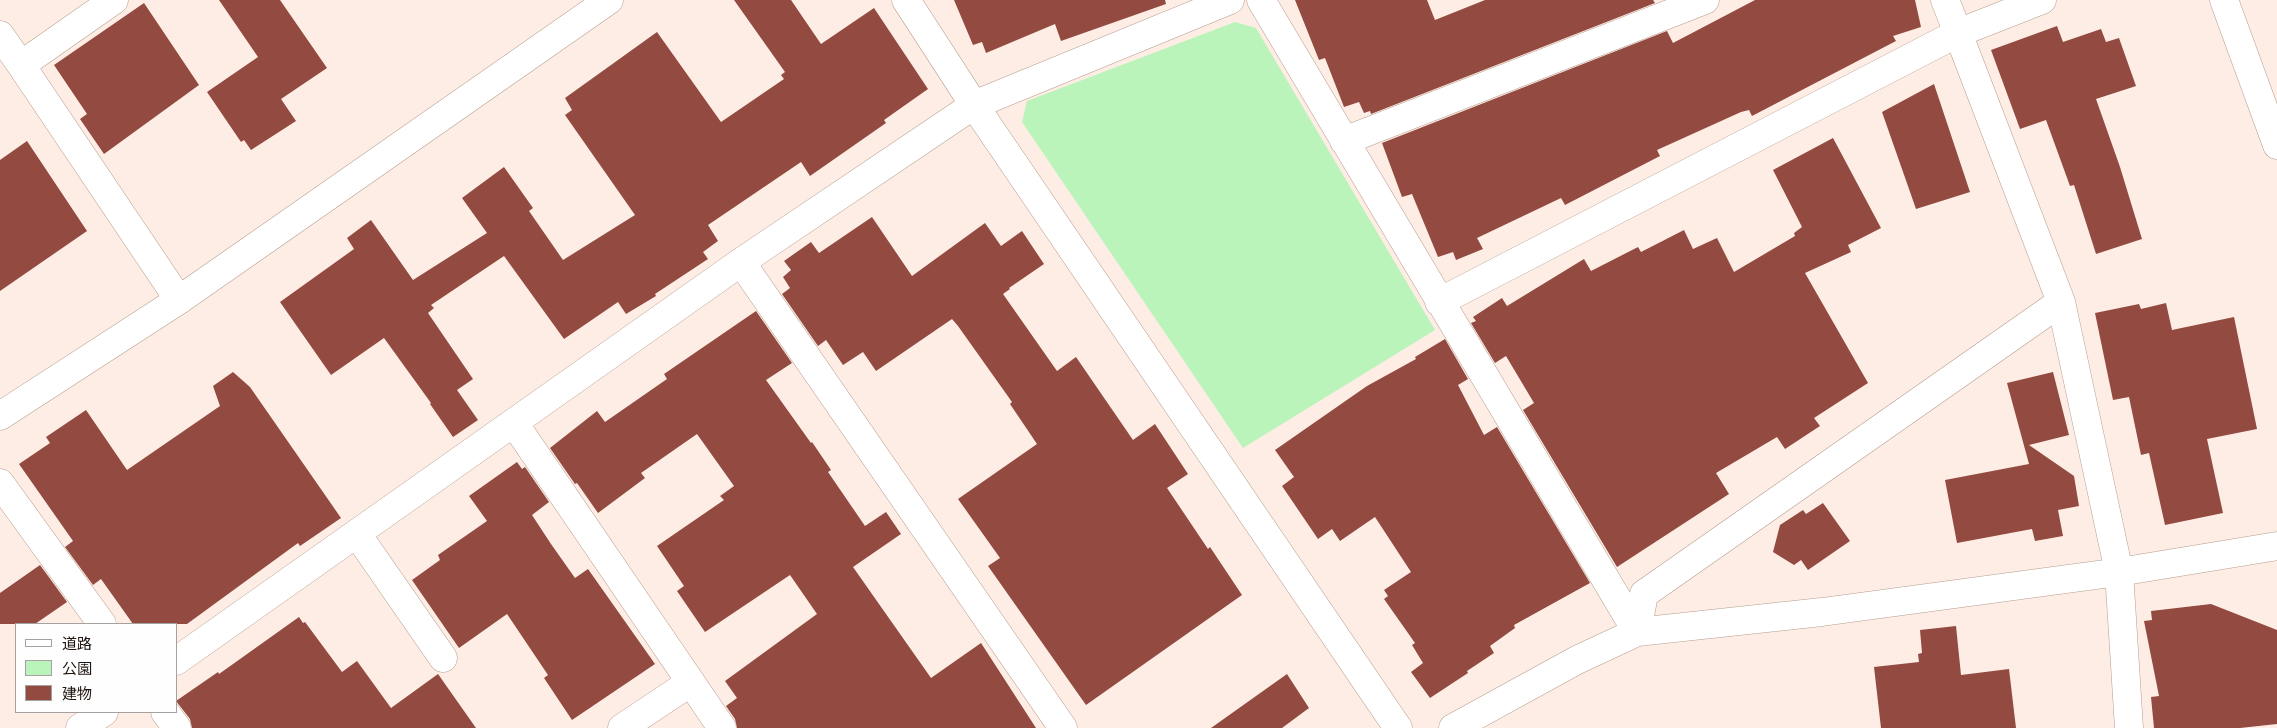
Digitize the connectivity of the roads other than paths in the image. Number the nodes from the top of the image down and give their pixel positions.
1 (114, 0) edge
2 (609, 0) edge
3 (906, 0) edge
4 (1230, 0) edge
5 (1261, 0) edge
6 (1705, 0) edge
7 (1945, 0) edge
8 (2042, 0) edge
9 (2224, 0) edge
10 (1958, 32) junction
11 (0, 35) edge
12 (21, 66) junction
13 (974, 105) junction
14 (1344, 141) junction
15 (2277, 145) edge
16 (741, 262) junction
17 (179, 300) junction
18 (1439, 302) junction
19 (2061, 302) junction
20 (0, 416) edge
21 (514, 422) junction
22 (0, 483) edge
23 (357, 534) junction
24 (2277, 546) edge
25 (2119, 572) junction
26 (101, 623) edge
27 (1637, 632) junction
28 (443, 658) dead end
29 (178, 661) edge
30 (691, 682) junction
31 (102, 713) edge
32 (166, 713) edge
33 (80, 728) edge
34 (177, 728) edge
35 (622, 728) edge
36 (722, 728) edge
37 (1063, 728) edge
38 (1398, 728) edge
39 (1453, 728) edge
40 (2129, 728) edge

1 - 12 street
2 - 17 street
3 - 13 street
4 - 13 street
5 - 14 street
6 - 14 street
7 - 10 street
8 - 10 street
9 - 15 street
10 - 18 street
10 - 19 street
11 - 12 street
12 - 17 street
13 - 16 street
13 - 38 street
14 - 18 street
16 - 21 street
16 - 37 street
17 - 20 street
18 - 27 street
19 - 25 street
19 - 27 street
21 - 23 street
21 - 30 street
22 - 26 street
23 - 28 street
23 - 29 street
24 - 25 street
25 - 27 street
25 - 40 street
27 - 39 street
30 - 35 street
30 - 36 street
31 - 33 street
32 - 34 street

